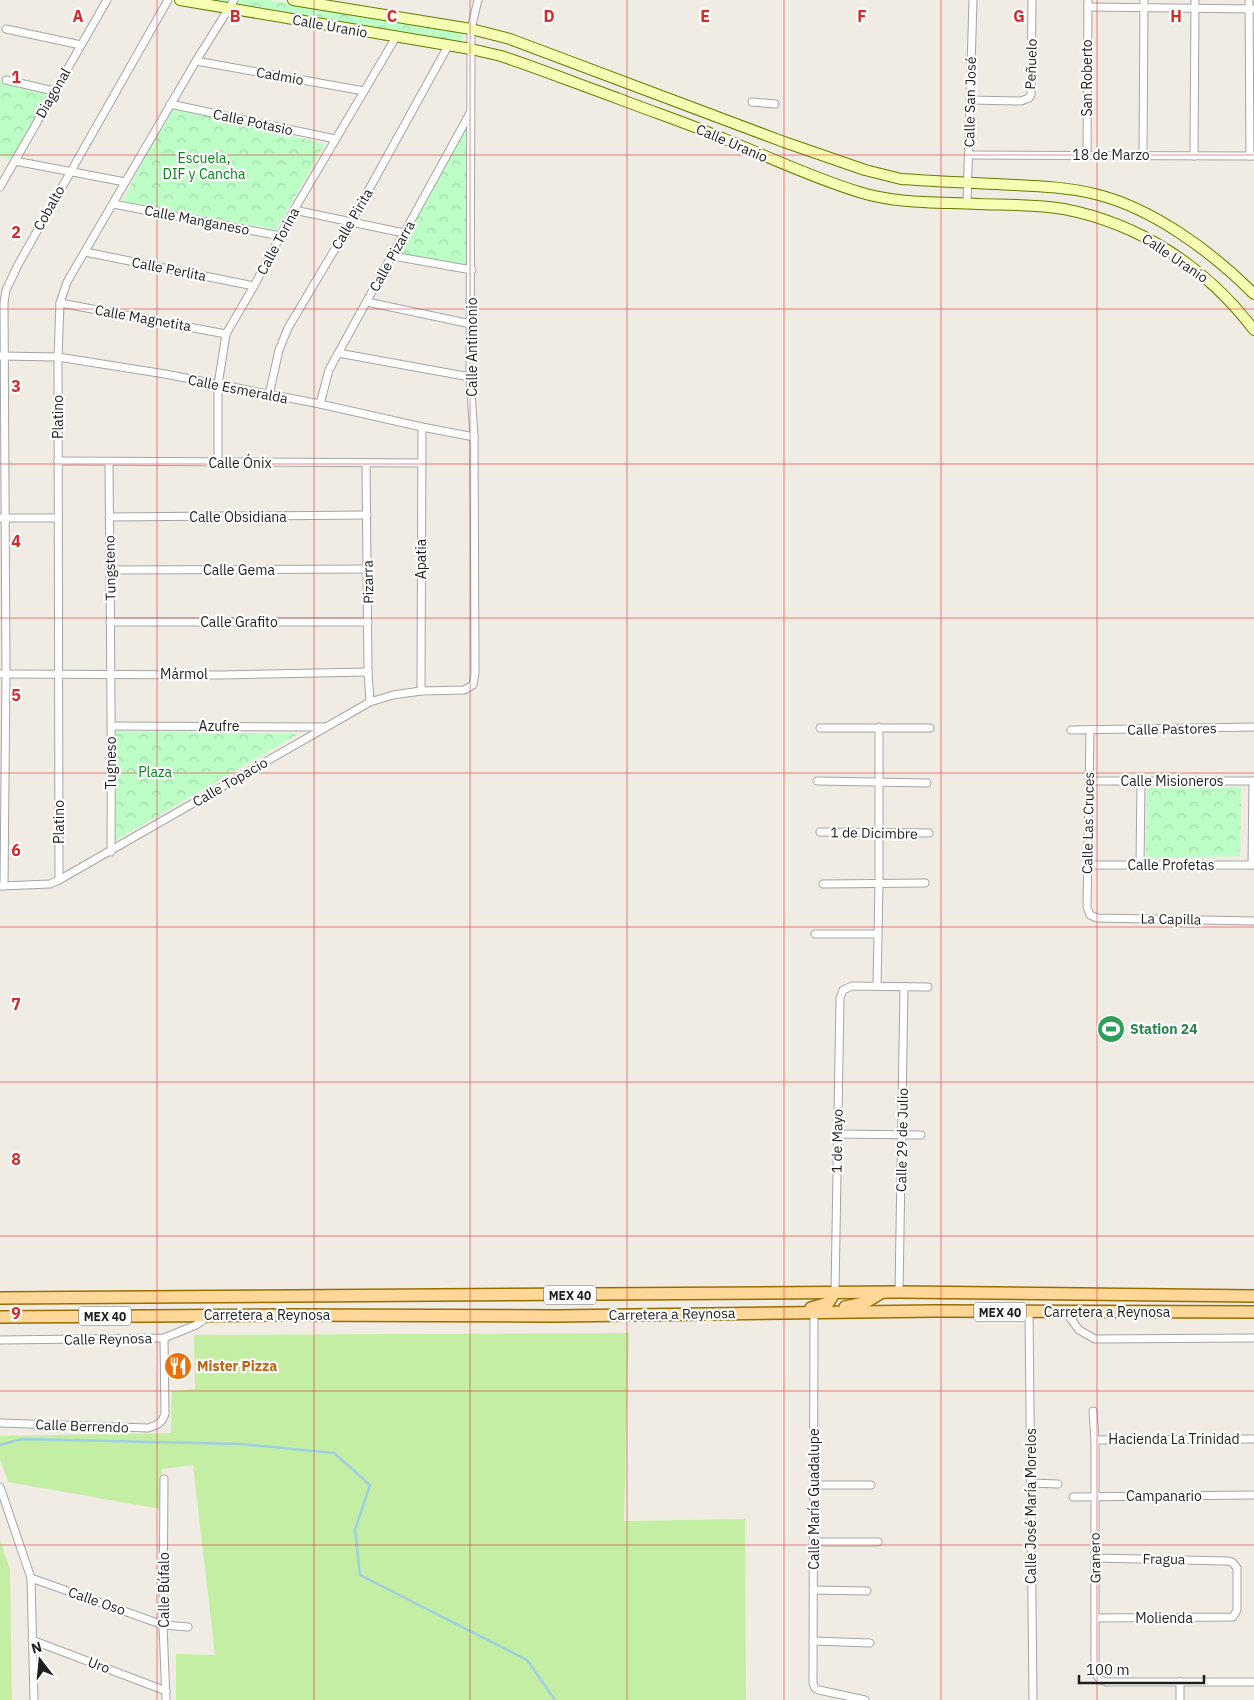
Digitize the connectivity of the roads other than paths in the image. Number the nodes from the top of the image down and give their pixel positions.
1 (107, 0) edge
2 (168, 0) edge
3 (180, 0) edge
4 (293, 0) edge
5 (478, 0) edge
6 (973, 0) edge
7 (1032, 0) edge
8 (1144, 0) edge
9 (1195, 0) edge
10 (1249, 0) edge
11 (231, 4) edge
12 (1088, 4) edge
13 (1144, 8) junction
14 (1195, 8) junction
15 (1252, 9) edge
16 (6, 29) dead end
17 (471, 29) junction
18 (396, 37) junction
19 (81, 45) junction
20 (448, 46) junction
21 (471, 50) junction
22 (196, 61) junction
23 (6, 80) dead end
24 (54, 91) junction
25 (364, 91) junction
26 (970, 100) junction
27 (752, 102) dead end
28 (170, 104) junction
29 (775, 104) dead end
30 (472, 110) junction
31 (335, 139) junction
32 (969, 155) junction
33 (1087, 155) junction
34 (1143, 156) junction
35 (1194, 156) junction
36 (1252, 156) edge
37 (15, 161) junction
38 (69, 172) junction
39 (125, 182) junction
40 (968, 183) junction
41 (0, 187) edge
42 (967, 203) junction
43 (113, 204) junction
44 (294, 210) junction
45 (351, 222) junction
46 (404, 234) junction
47 (280, 236) junction
48 (85, 252) junction
49 (393, 256) junction
50 (472, 270) junction
51 (254, 286) junction
52 (1254, 294) edge
53 (367, 302) junction
54 (60, 303) junction
55 (471, 324) junction
56 (1254, 330) edge
57 (226, 334) junction
58 (338, 353) junction
59 (2, 356) edge
60 (58, 357) junction
61 (470, 378) junction
62 (218, 385) junction
63 (269, 395) junction
64 (320, 404) junction
65 (422, 428) junction
66 (474, 437) junction
67 (58, 461) junction
68 (109, 463) junction
69 (218, 463) junction
70 (366, 463) junction
71 (421, 463) junction
72 (367, 515) junction
73 (109, 517) junction
74 (2, 518) edge
75 (58, 518) junction
76 (368, 569) junction
77 (111, 570) junction
78 (110, 622) junction
79 (368, 622) junction
80 (368, 672) junction
81 (3, 674) edge
82 (110, 674) junction
83 (58, 675) junction
84 (464, 690) joint
85 (421, 691) junction
86 (370, 702) junction
87 (112, 726) junction
88 (326, 727) junction
89 (879, 727) junction
90 (1254, 727) edge
91 (820, 728) dead end
92 (930, 728) dead end
93 (1071, 730) dead end
94 (1090, 730) junction
95 (817, 780) dead end
96 (879, 781) junction
97 (1089, 781) junction
98 (1254, 781) edge
99 (1141, 782) junction
100 (927, 783) dead end
101 (820, 832) dead end
102 (879, 833) junction
103 (929, 833) dead end
104 (111, 852) junction
105 (1088, 865) junction
106 (1253, 865) edge
107 (1140, 866) junction
108 (59, 880) junction
109 (925, 883) dead end
110 (823, 884) dead end
111 (879, 884) junction
112 (2, 886) edge
113 (1090, 915) joint
114 (1254, 921) edge
115 (815, 934) dead end
116 (877, 934) junction
117 (877, 986) junction
118 (904, 987) junction
119 (928, 987) dead end
120 (837, 1134) junction
121 (902, 1135) junction
122 (921, 1135) dead end
123 (835, 1292) junction
124 (882, 1292) junction
125 (899, 1292) junction
126 (920, 1292) junction
127 (1190, 1295) junction
128 (363, 1296) junction
129 (1254, 1296) edge
130 (0, 1298) edge
131 (934, 1311) junction
132 (830, 1312) junction
133 (1029, 1312) junction
134 (1066, 1312) junction
135 (1254, 1312) edge
136 (772, 1313) junction
137 (814, 1313) junction
138 (1144, 1313) junction
139 (211, 1315) junction
140 (362, 1315) junction
141 (0, 1317) edge
142 (164, 1338) junction
143 (1254, 1338) edge
144 (0, 1340) edge
145 (1093, 1412) dead end
146 (0, 1423) edge
147 (1254, 1439) edge
148 (1095, 1440) junction
149 (164, 1479) dead end
150 (1031, 1483) junction
151 (1058, 1484) dead end
152 (814, 1485) junction
153 (870, 1485) dead end
154 (0, 1487) edge
155 (1254, 1495) edge
156 (1094, 1496) junction
157 (1074, 1497) dead end
158 (813, 1542) junction
159 (878, 1542) dead end
160 (1096, 1558) junction
161 (31, 1578) junction
162 (813, 1590) junction
163 (867, 1590) dead end
164 (1233, 1617) joint
165 (1096, 1618) junction
166 (163, 1625) junction
167 (188, 1627) dead end
168 (32, 1640) junction
169 (813, 1641) junction
170 (870, 1643) dead end
171 (1180, 1682) junction
172 (1254, 1682) edge
173 (166, 1690) junction
174 (34, 1700) edge
175 (166, 1700) edge
176 (865, 1700) edge
177 (1032, 1700) edge
178 (1180, 1700) edge

1 - 19 street, Diagonal
2 - 38 street, Cobalto
3 - 11 street, Calle Uranio
4 - 17 street, Calle Uranio
5 - 17 street, Calle Antimonio
6 - 26 street, Calle San José
7 - 26 street, Peñuelo
8 - 13 street
9 - 14 street
10 - 15 street
11 - 18 street, Calle Uranio
11 - 22 street, Platino
12 - 13 street
12 - 33 street, San Roberto
13 - 14 street
13 - 34 street
14 - 15 street
14 - 35 street
15 - 36 street
16 - 19 street
17 - 21 street, Calle Antimonio
17 - 40 street, Calle Uranio
18 - 20 street, Calle Uranio
18 - 25 street, Calle Torina
19 - 24 street, Diagonal
20 - 21 street, Calle Uranio
20 - 45 street, Calle Pirita
21 - 30 street, Calle Antimonio
21 - 42 street, Calle Uranio
22 - 25 street, Cadmio
22 - 28 street, Platino
23 - 24 street
24 - 37 street, Diagonal
25 - 31 street, Calle Torina
26 - 32 street, Calle San José
27 - 29 street
28 - 31 street, Calle Potasio
28 - 39 street, Platino
30 - 46 street, Calle Pizarra
30 - 50 street, Calle Antimonio
31 - 44 street, Calle Torina
32 - 33 street, 18 de Marzo
32 - 40 street, Calle San José
33 - 34 street, 18 de Marzo
34 - 35 street, 18 de Marzo
35 - 36 street, 18 de Marzo
37 - 38 street
37 - 41 street, Diagonal
38 - 39 street
38 - 59 street, Cobalto
39 - 43 street, Platino
40 - 42 street, Calle San José
40 - 52 street, Calle Uranio
42 - 56 street, Calle Uranio
43 - 47 street, Calle Manganeso
43 - 48 street, Platino
44 - 45 street
44 - 47 street, Calle Torina
45 - 46 street
45 - 63 street, Calle Pirita
46 - 49 street, Calle Pizarra
47 - 51 street, Calle Torina
48 - 51 street, Calle Perlita
48 - 54 street, Platino
49 - 50 street
49 - 53 street, Calle Pizarra
50 - 55 street, Calle Antimonio
51 - 57 street, Calle Torina
53 - 55 street
53 - 58 street, Calle Pizarra
54 - 57 street, Calle Magnetita
54 - 60 street, Platino
55 - 61 street, Calle Antimonio
57 - 62 street, Calle Torina
58 - 61 street
58 - 64 street, Calle Pizarra
59 - 60 street, Calle Esmeralda
59 - 74 street, Cobalto
60 - 62 street, Calle Esmeralda
60 - 67 street, Platino
61 - 66 street, Calle Antimonio
62 - 63 street, Calle Esmeralda
62 - 69 street, Calle Torina
63 - 64 street, Calle Esmeralda
64 - 65 street, Calle Esmeralda
65 - 66 street, Calle Esmeralda
65 - 71 street, Apatia
66 - 84 street, Calle Antimonio
67 - 68 street, Calle Ónix
67 - 75 street, Platino
68 - 69 street, Calle Ónix
68 - 73 street, Tungsteno
69 - 70 street, Calle Ónix
70 - 71 street, Calle Ónix
70 - 72 street, Pizarra
71 - 85 street, Apatia
72 - 73 street, Calle Obsidiana
72 - 76 street, Pizarra
73 - 77 street, Tungsteno
74 - 75 street
74 - 81 street, Cobalto
75 - 83 street, Platino
76 - 77 street, Calle Gema
76 - 79 street, Pizarra
77 - 78 street, Tungsteno
78 - 79 street, Calle Grafito
78 - 82 street, Tungsteno
79 - 80 street, Pizarra
80 - 82 street, Mármol
80 - 86 street, Pizarra
81 - 83 street, Mármol
81 - 112 street, Cobalto
82 - 83 street, Mármol
82 - 87 street, Tugneso
83 - 108 street, Platino
84 - 85 street, Calle Topacio
85 - 86 street, Calle Topacio
86 - 88 street, Calle Topacio
87 - 88 street, Azufre
87 - 104 street, Tugneso
88 - 104 street, Calle Topacio
89 - 91 street
89 - 92 street
89 - 96 street
90 - 94 street, Calle Pastores
93 - 94 street, Calle Pastores
94 - 97 street, Calle Las Cruces
95 - 96 street
96 - 100 street
96 - 102 street
97 - 99 street, Calle Misioneros
97 - 105 street, Calle Las Cruces
98 - 99 street, Calle Misioneros
98 - 106 street
99 - 107 street
101 - 102 street, 1 de Dicimbre
102 - 103 street, 1 de Dicimbre
102 - 111 street
104 - 108 street, Calle Topacio
105 - 107 street, Calle Profetas
105 - 113 street, Calle Las Cruces
106 - 107 street, Calle Profetas
108 - 112 street, Calle Topacio
109 - 111 street
110 - 111 street
111 - 116 street
113 - 114 street, La Capilla
115 - 116 street
116 - 117 street
117 - 118 street
117 - 120 street, 1 de Mayo
118 - 119 street
118 - 121 street, Calle 29 de Julio
120 - 121 street
120 - 123 street, 1 de Mayo
121 - 122 street
121 - 125 street, Calle 29 de Julio
123 - 124 main road, Carretera a Reynosa / MEX 40
123 - 128 main road, Carretera a Reynosa / MEX 40
123 - 136 main road
124 - 125 main road, Carretera a Reynosa / MEX 40
124 - 132 main road
125 - 126 main road, Carretera a Reynosa / MEX 40
126 - 127 main road, Carretera a Reynosa / MEX 40
126 - 131 main road
127 - 129 main road, Carretera a Reynosa / MEX 40
127 - 138 main road
128 - 130 main road, Carretera a Reynosa / MEX 40
128 - 140 main road
131 - 132 main road, Carretera a Reynosa / MEX 40
131 - 133 main road, Carretera a Reynosa / MEX 40
132 - 137 main road, Carretera a Reynosa / MEX 40
133 - 134 main road, Carretera a Reynosa / MEX 40
133 - 150 street, Calle José María Morelos
134 - 138 main road, Carretera a Reynosa / MEX 40
134 - 143 street
135 - 138 main road, Carretera a Reynosa / MEX 40
136 - 137 main road, Carretera a Reynosa / MEX 40
136 - 140 main road, Carretera a Reynosa / MEX 40
137 - 152 street, Calle María Guadalupe
139 - 140 main road, Carretera a Reynosa / MEX 40
139 - 141 main road, Carretera a Reynosa / MEX 40
139 - 142 street, Calle Reynosa
142 - 144 street, Calle Reynosa
142 - 146 street, Calle Berrendo
145 - 148 street, Granero
147 - 148 street, Hacienda La Trinidad
148 - 156 street, Granero
149 - 166 street, Calle Búfalo
150 - 151 street
150 - 177 street, Calle José María Morelos
152 - 153 street
152 - 158 street, Calle María Guadalupe
154 - 161 street
155 - 156 street, Campanario
156 - 157 street, Campanario
156 - 160 street, Granero
158 - 159 street
158 - 162 street, Calle María Guadalupe
160 - 164 street, Fragua
160 - 165 street, Granero
161 - 166 street, Calle Oso
161 - 168 street
162 - 163 street
162 - 169 street, Calle María Guadalupe
164 - 165 street, Molienda
165 - 171 street, Granero
166 - 167 street, Calle Oso
166 - 173 street, Calle Búfalo
168 - 173 street, Uro
168 - 174 street
169 - 170 street
169 - 176 street, Calle María Guadalupe
171 - 172 street
171 - 178 street
173 - 175 street, Calle Búfalo

